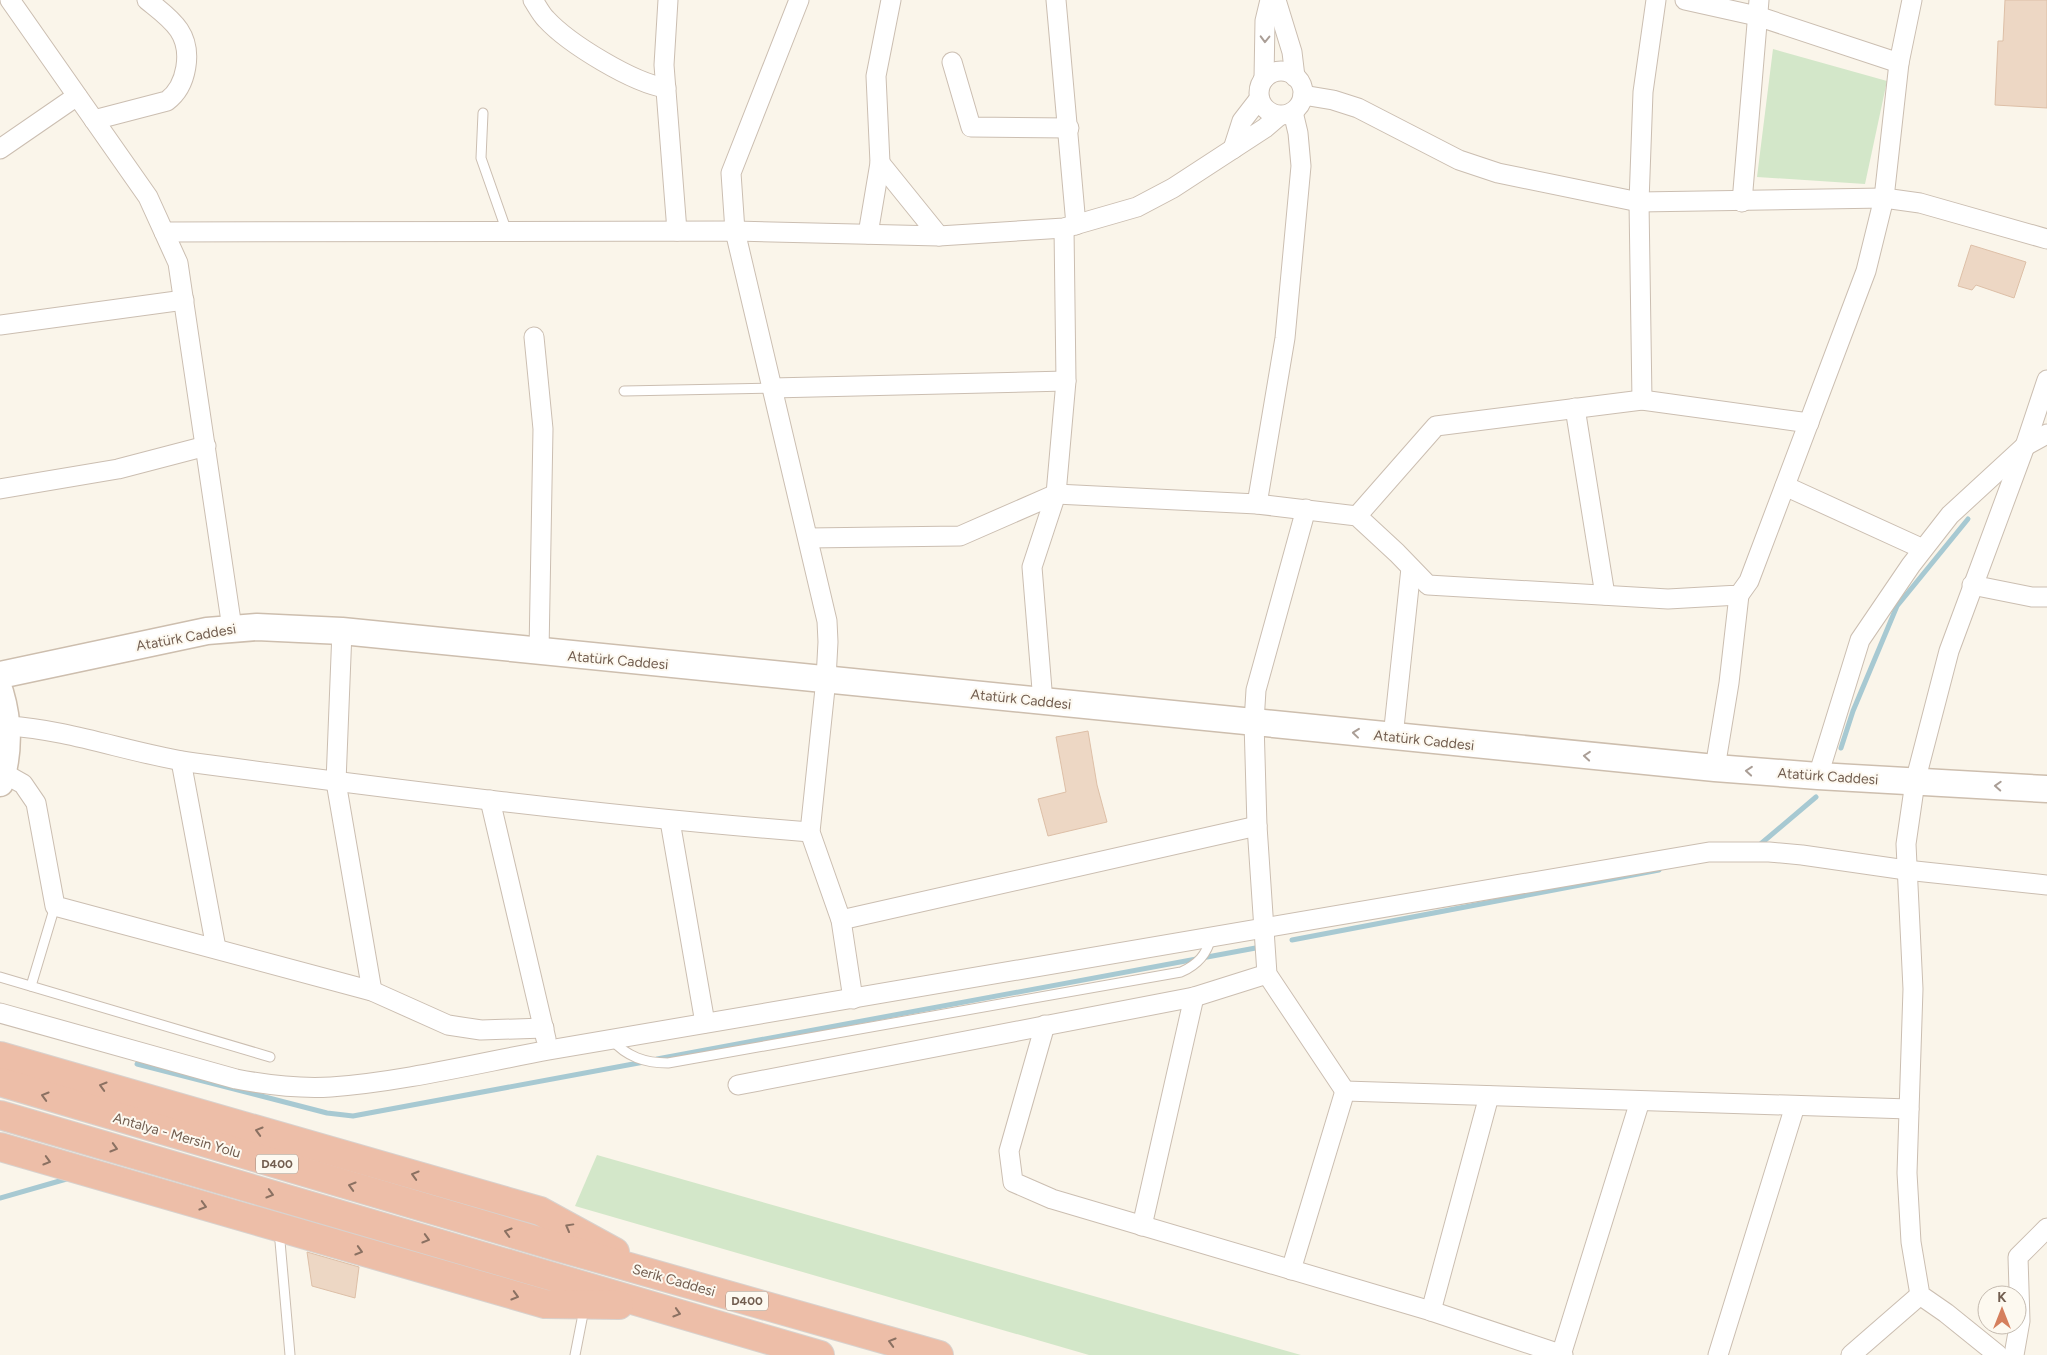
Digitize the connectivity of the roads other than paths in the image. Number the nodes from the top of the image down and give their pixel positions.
1 (10, 0) edge
2 (147, 0) edge
3 (533, 0) edge
4 (668, 0) edge
5 (799, 0) edge
6 (891, 0) edge
7 (1056, 0) edge
8 (1270, 0) edge
9 (1276, 0) edge
10 (1656, 0) edge
11 (1685, 0) edge
12 (1912, 0) edge
13 (1758, 8) edge
14 (952, 62) dead end
15 (1899, 63) junction
16 (1295, 76) junction
17 (1264, 79) junction
18 (666, 88) junction
19 (1303, 95) junction
20 (77, 96) junction
21 (1259, 99) junction
22 (483, 113) dead end
23 (1286, 114) junction
24 (94, 120) junction
25 (1069, 128) junction
26 (0, 148) edge
27 (1233, 149) junction
28 (880, 163) junction
29 (1884, 198) junction
30 (1638, 202) junction
31 (1742, 202) junction
32 (1070, 227) junction
33 (677, 231) junction
34 (735, 231) junction
35 (164, 232) junction
36 (507, 232) junction
37 (868, 234) junction
38 (939, 236) junction
39 (2047, 239) edge
40 (184, 300) junction
41 (0, 325) edge
42 (534, 337) dead end
43 (2047, 380) edge
44 (1066, 381) junction
45 (772, 388) junction
46 (624, 390) dead end
47 (1642, 400) junction
48 (1575, 408) junction
49 (1809, 422) junction
50 (2047, 434) edge
51 (206, 446) junction
52 (2025, 446) junction
53 (1785, 486) junction
54 (0, 489) edge
55 (1056, 494) junction
56 (1257, 504) junction
57 (1306, 509) junction
58 (1357, 516) junction
59 (808, 538) junction
60 (1923, 549) junction
61 (1411, 568) junction
62 (1972, 585) junction
63 (1605, 595) junction
64 (1739, 595) junction
65 (2047, 597) edge
66 (232, 628) junction
67 (342, 631) junction
68 (539, 652) junction
69 (0, 675) edge
70 (826, 679) junction
71 (0, 692) edge
72 (1043, 702) junction
73 (1254, 722) junction
74 (8, 726) junction
75 (1393, 737) junction
76 (181, 761) junction
77 (1715, 768) junction
78 (1, 775) edge
79 (1818, 776) junction
80 (336, 782) junction
81 (1915, 782) junction
82 (2047, 789) edge
83 (490, 800) junction
84 (670, 821) junction
85 (1257, 826) junction
86 (810, 832) junction
87 (1906, 870) junction
88 (2047, 885) edge
89 (55, 906) junction
90 (841, 920) junction
91 (1265, 928) junction
92 (1210, 937) junction
93 (216, 948) junction
94 (1267, 974) junction
95 (0, 977) edge
96 (31, 986) junction
97 (372, 991) junction
98 (1194, 997) junction
99 (853, 999) junction
100 (0, 1013) edge
101 (705, 1023) junction
102 (1045, 1025) junction
103 (544, 1028) junction
104 (611, 1039) junction
105 (549, 1050) junction
106 (0, 1056) edge
107 (270, 1057) dead end
108 (0, 1082) edge
109 (738, 1085) dead end
110 (1344, 1091) junction
111 (1489, 1096) junction
112 (1640, 1101) junction
113 (1795, 1106) junction
114 (1909, 1109) junction
115 (0, 1115) edge
116 (0, 1147) edge
117 (1142, 1226) junction
118 (278, 1228) junction
119 (2047, 1228) edge
120 (554, 1246) joint
121 (1291, 1270) junction
122 (658, 1276) junction
123 (1920, 1295) junction
124 (584, 1305) junction
125 (650, 1305) junction
126 (1430, 1311) junction
127 (290, 1355) edge
128 (575, 1355) edge
129 (820, 1355) edge
130 (939, 1355) edge
131 (1562, 1355) edge
132 (1718, 1355) edge
133 (1851, 1355) edge
134 (1998, 1355) edge
135 (2014, 1355) edge

1 - 20 street
2 - 24 street
3 - 18 street
4 - 18 street
5 - 34 street
6 - 28 street
7 - 25 street
8 -> 17 street
9 - 16 street
10 - 30 street
11 - 13 street
12 - 15 street
13 - 15 street
13 - 31 street
14 - 25 street
15 - 29 street
16 - 17 street
16 - 19 street
17 - 21 street
18 - 33 street
19 - 23 street
19 - 30 street
20 - 24 street
20 - 26 street
21 - 23 street
21 - 27 street
22 - 36 lane
23 - 27 street
23 - 56 street
24 - 35 street
25 - 32 street
27 - 32 street
28 - 37 street
28 - 38 street
29 - 31 street
29 - 39 street
29 - 49 street
30 - 31 street
30 - 47 street
32 - 38 street
32 - 44 street
33 - 34 street
33 - 36 street
34 - 37 street
34 - 45 street
35 - 36 street
35 - 40 street
37 - 38 street
40 - 41 street
40 - 51 street
42 - 68 street
43 - 52 street
44 - 45 street
44 - 55 street
45 - 46 lane
45 - 59 street
47 - 48 street
47 - 49 street
48 - 58 street
48 - 63 street
49 - 53 street
50 - 52 street
51 - 54 street
51 - 66 street
52 - 60 street
52 - 62 street
53 - 60 street
53 - 64 street
55 - 56 street
55 - 59 street
55 - 72 street
56 - 57 street
57 - 58 street
57 - 73 street
58 - 61 street
59 - 70 street
60 - 79 street
61 - 63 street
61 - 75 street
62 - 65 street
62 - 81 street
63 - 64 street
64 - 77 street
66 - 67 main road, Atatürk Caddesi
66 - 69 main road, Atatürk Caddesi
67 - 68 main road, Atatürk Caddesi
67 - 80 street
68 - 70 main road, Atatürk Caddesi
70 - 72 main road, Atatürk Caddesi
70 - 86 street
71 - 74 main road
72 - 73 main road, Atatürk Caddesi
75 -> 73 main road, Atatürk Caddesi
73 - 85 street
74 - 76 street
74 - 78 main road
77 -> 75 main road, Atatürk Caddesi
76 - 80 street
76 - 93 street
79 -> 77 main road, Atatürk Caddesi
78 - 89 street
79 - 81 main road, Atatürk Caddesi
80 - 83 street
80 - 97 street
82 -> 81 main road, Atatürk Caddesi
81 - 87 street
83 - 84 street
83 - 103 street
84 - 86 street
84 - 101 street
85 - 90 street
85 - 91 street
86 - 90 street
87 - 88 street
87 - 91 street
87 - 114 street
89 - 93 street
89 - 96 lane
90 - 99 street
91 - 92 street
91 - 94 street
92 - 99 street
92 - 104 lane
93 - 97 street
94 - 98 street
94 - 110 street
95 - 96 lane
96 - 107 lane
97 - 103 street
98 - 102 street
98 - 117 street
99 - 101 street
100 - 105 street
101 - 104 street
102 - 109 street
102 - 117 street
103 - 105 street
104 - 105 street
122 -> 106 highway
120 -> 108 highway, Antalya - Mersin Yolu / D400
110 - 111 street
110 - 121 street
111 - 112 street
111 - 126 street
112 - 113 street
112 - 131 street
113 - 114 street
113 - 132 street
114 - 123 street
115 -> 125 highway, D400
116 -> 118 highway
117 - 121 street
118 -> 124 highway
118 - 127 lane
119 - 135 street
120 - 122 highway, Serik Caddesi / D400
121 - 126 street
130 -> 122 highway, Serik Caddesi / D400
123 - 133 street
123 - 134 street
124 - 125 highway
124 - 128 lane
125 -> 129 highway, D400
126 - 131 street

